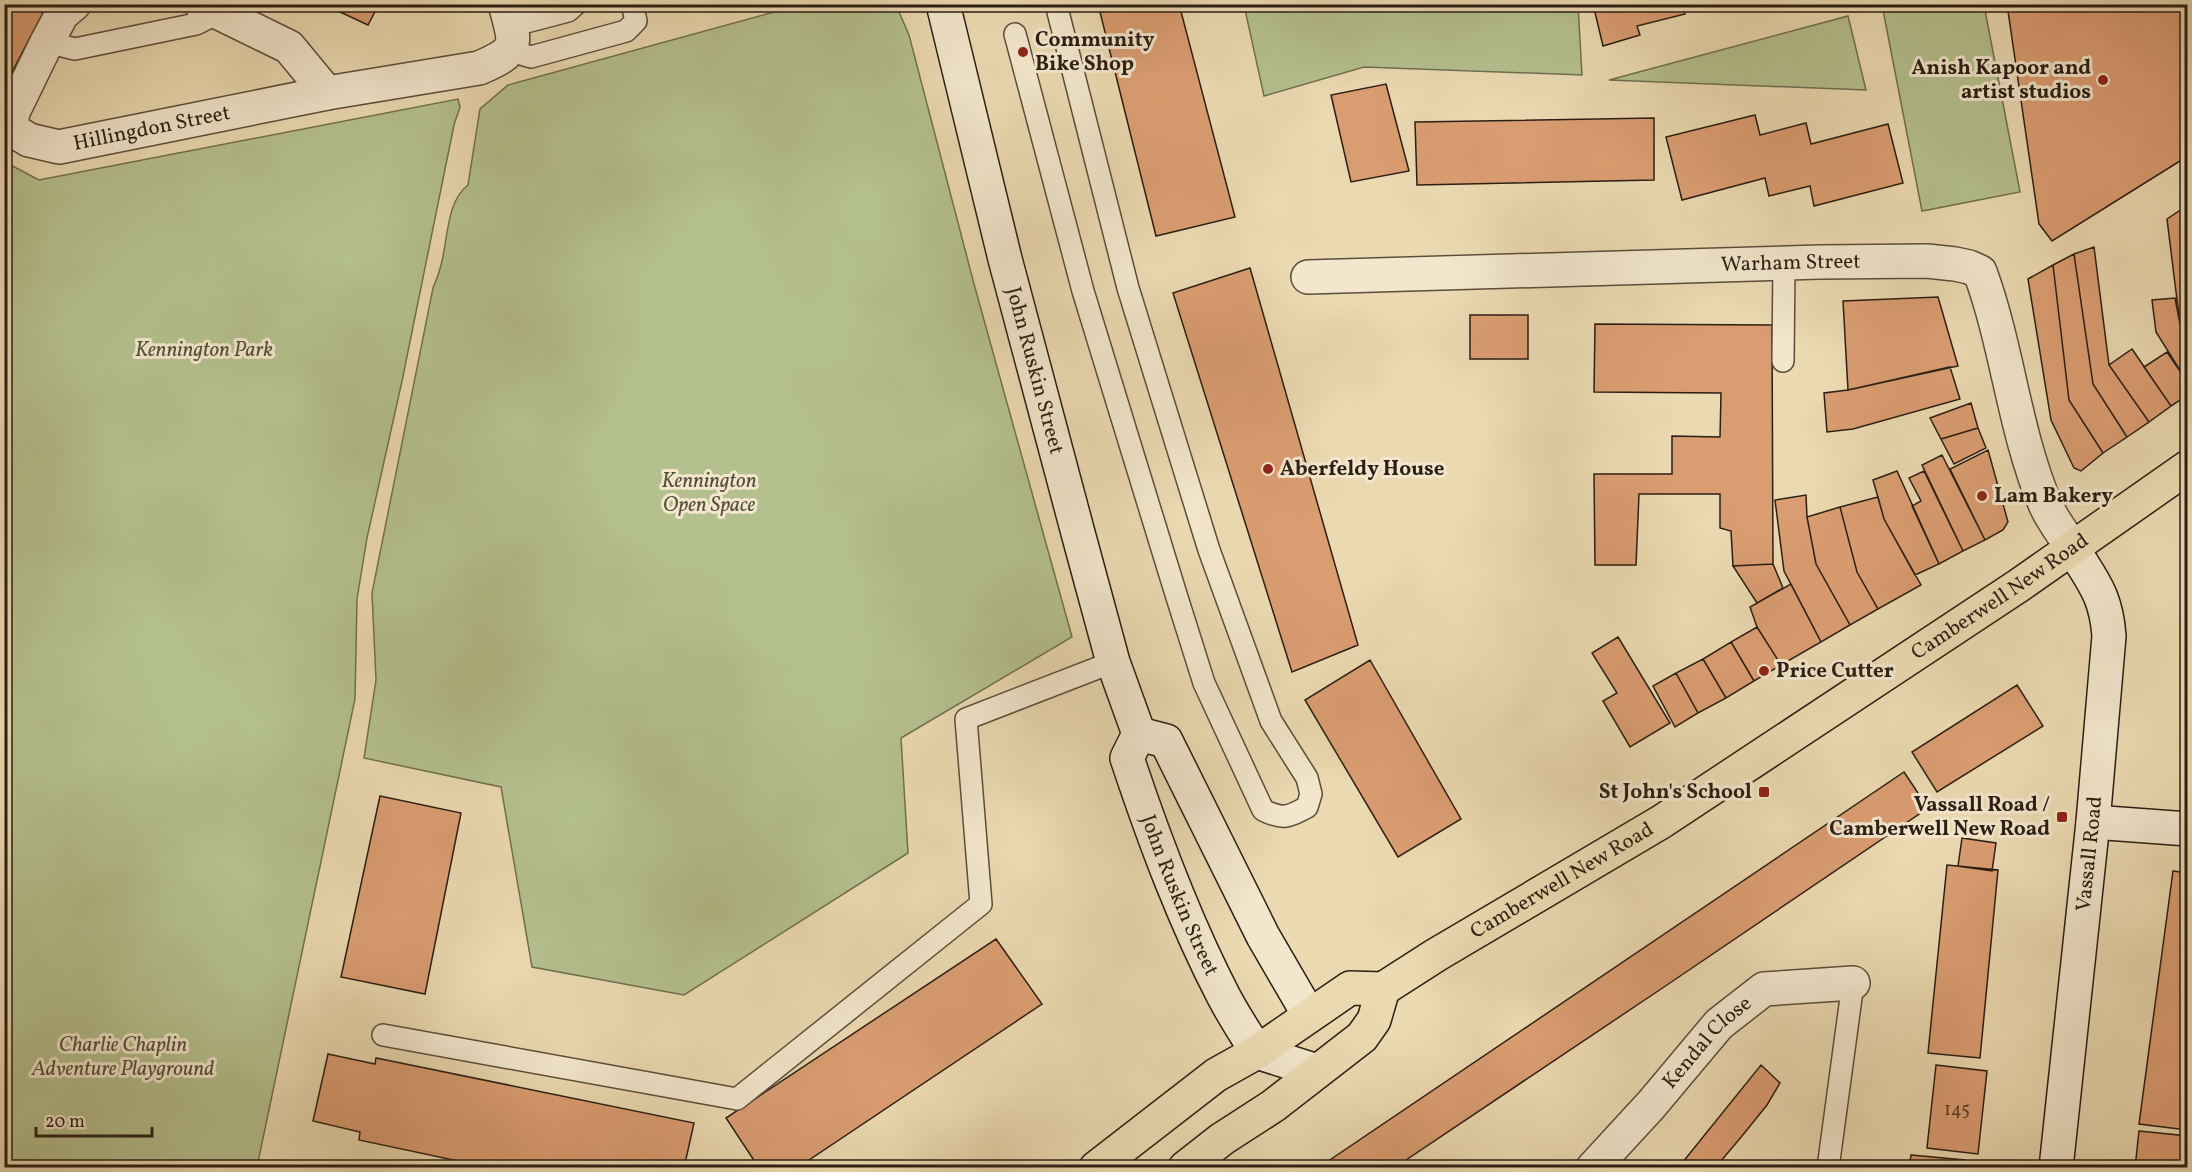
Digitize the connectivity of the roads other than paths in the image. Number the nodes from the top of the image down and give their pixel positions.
1 (74, 4) edge
2 (576, 4) edge
3 (632, 4) edge
4 (943, 4) edge
5 (1056, 4) edge
6 (209, 9) edge
7 (509, 27) edge
8 (1015, 34) dead end
9 (47, 42) junction
10 (327, 93) junction
11 (8, 127) edge
12 (1784, 263) junction
13 (1308, 277) dead end
14 (1784, 361) dead end
15 (2187, 467) edge
16 (2073, 549) junction
17 (1113, 662) junction
18 (1139, 734) junction
19 (2093, 822) junction
20 (2187, 829) edge
21 (1853, 983) joint
22 (1383, 989) junction
23 (1309, 1015) junction
24 (383, 1035) dead end
25 (1257, 1052) junction
26 (1317, 1071) junction
27 (1096, 1167) edge
28 (1185, 1167) edge
29 (1593, 1167) edge
30 (1828, 1167) edge
31 (2056, 1167) edge

1 - 9 street, Hillingdon Street
2 - 7 lane
3 - 7 lane
4 - 17 street, John Ruskin Street
5 - 8 lane
6 - 9 lane
6 - 10 street
7 - 10 street, Hillingdon Street
9 - 11 street, Hillingdon Street
10 - 11 street, Hillingdon Street
12 - 13 street, Warham Street
12 - 14 lane
12 - 16 street, Warham Street
15 - 16 highway, Camberwell New Road
16 - 19 street, Vassall Road
16 - 22 highway, Camberwell New Road
17 - 18 street, John Ruskin Street
17 - 24 lane
18 - 23 street
18 - 25 street, John Ruskin Street
19 - 20 street
19 - 31 street, Vassall Road
21 - 29 street, Kendal Close
21 - 30 lane
22 - 23 highway
22 - 26 highway
23 - 25 highway
25 - 26 street
25 - 27 highway
26 - 28 highway

